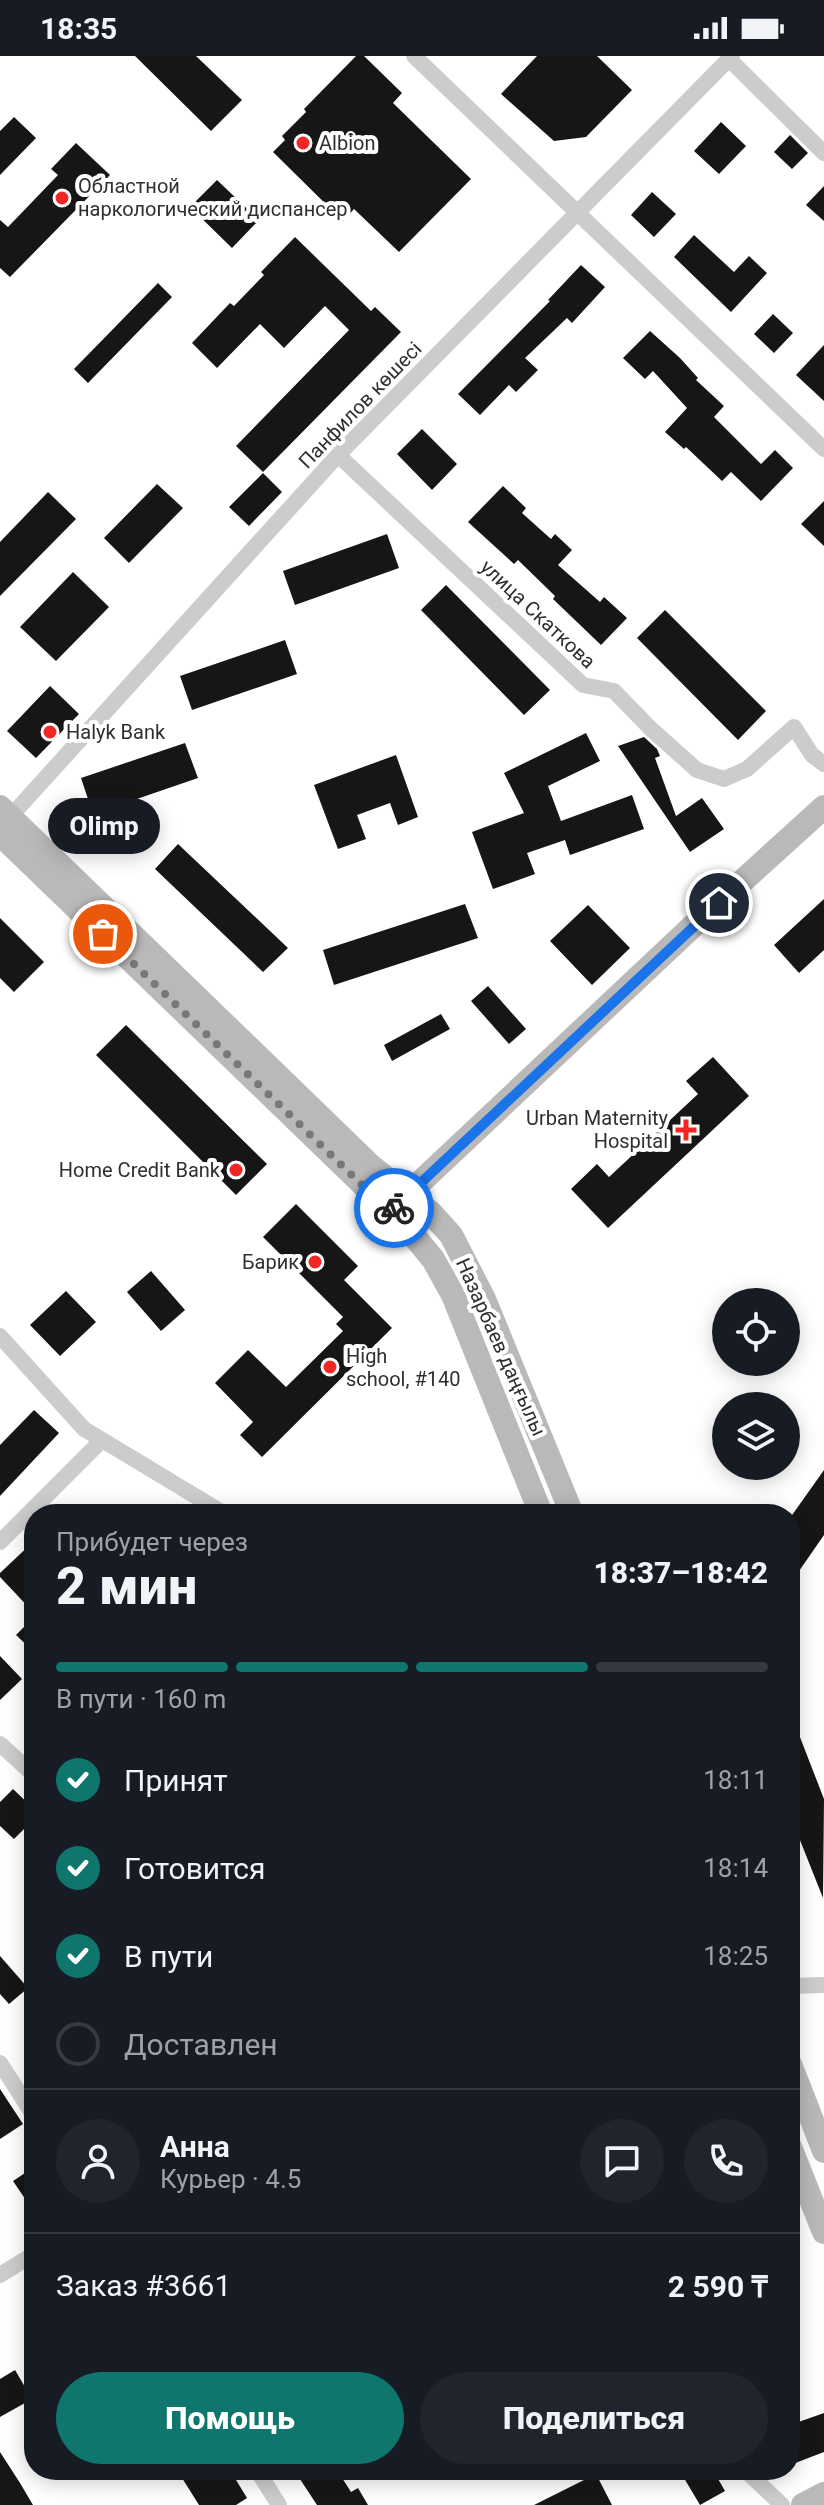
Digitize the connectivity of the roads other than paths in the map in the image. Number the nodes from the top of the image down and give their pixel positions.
1 (414, 56) edge
2 (730, 58) edge
3 (824, 153) edge
4 (577, 213) junction
5 (824, 449) edge
6 (338, 455) junction
7 (824, 764) edge
8 (824, 807) edge
9 (3, 819) edge
10 (399, 1203) junction
11 (0, 1336) edge
12 (102, 1440) junction
13 (38, 1504) edge
14 (208, 1504) edge
15 (537, 1504) edge
16 (568, 1504) edge
17 (24, 1518) edge
18 (0, 1542) edge
19 (0, 1744) edge
20 (24, 1766) edge
21 (824, 1985) edge
22 (800, 1986) edge
23 (0, 2063) edge
24 (800, 2090) edge
25 (24, 2100) edge
26 (824, 2151) edge
27 (800, 2172) edge
28 (824, 2232) edge
29 (24, 2260) edge
30 (0, 2275) edge
31 (263, 2480) edge
32 (756, 2480) edge
33 (824, 2494) edge
34 (279, 2505) edge
35 (782, 2505) edge
36 (803, 2505) edge

1 - 4 street
2 - 3 street
2 - 4 street, Панфилов көшесі
4 - 5 street
4 - 6 street, Панфилов көшесі
6 - 7 street, улица Скаткова
6 - 9 street, Панфилов көшесі
8 - 10 main road
9 - 10 main road, Назарбаев даңғылы
10 - 15 main road, Назарбаев даңғылы
10 - 16 main road, Назарбаев даңғылы
11 - 12 street
12 - 13 street
12 - 14 street
17 - 18 street
19 - 20 street
21 - 22 street
23 - 25 street
24 - 26 main road
27 - 28 main road
29 - 30 street
31 - 34 street
32 - 35 street
33 - 36 main road

